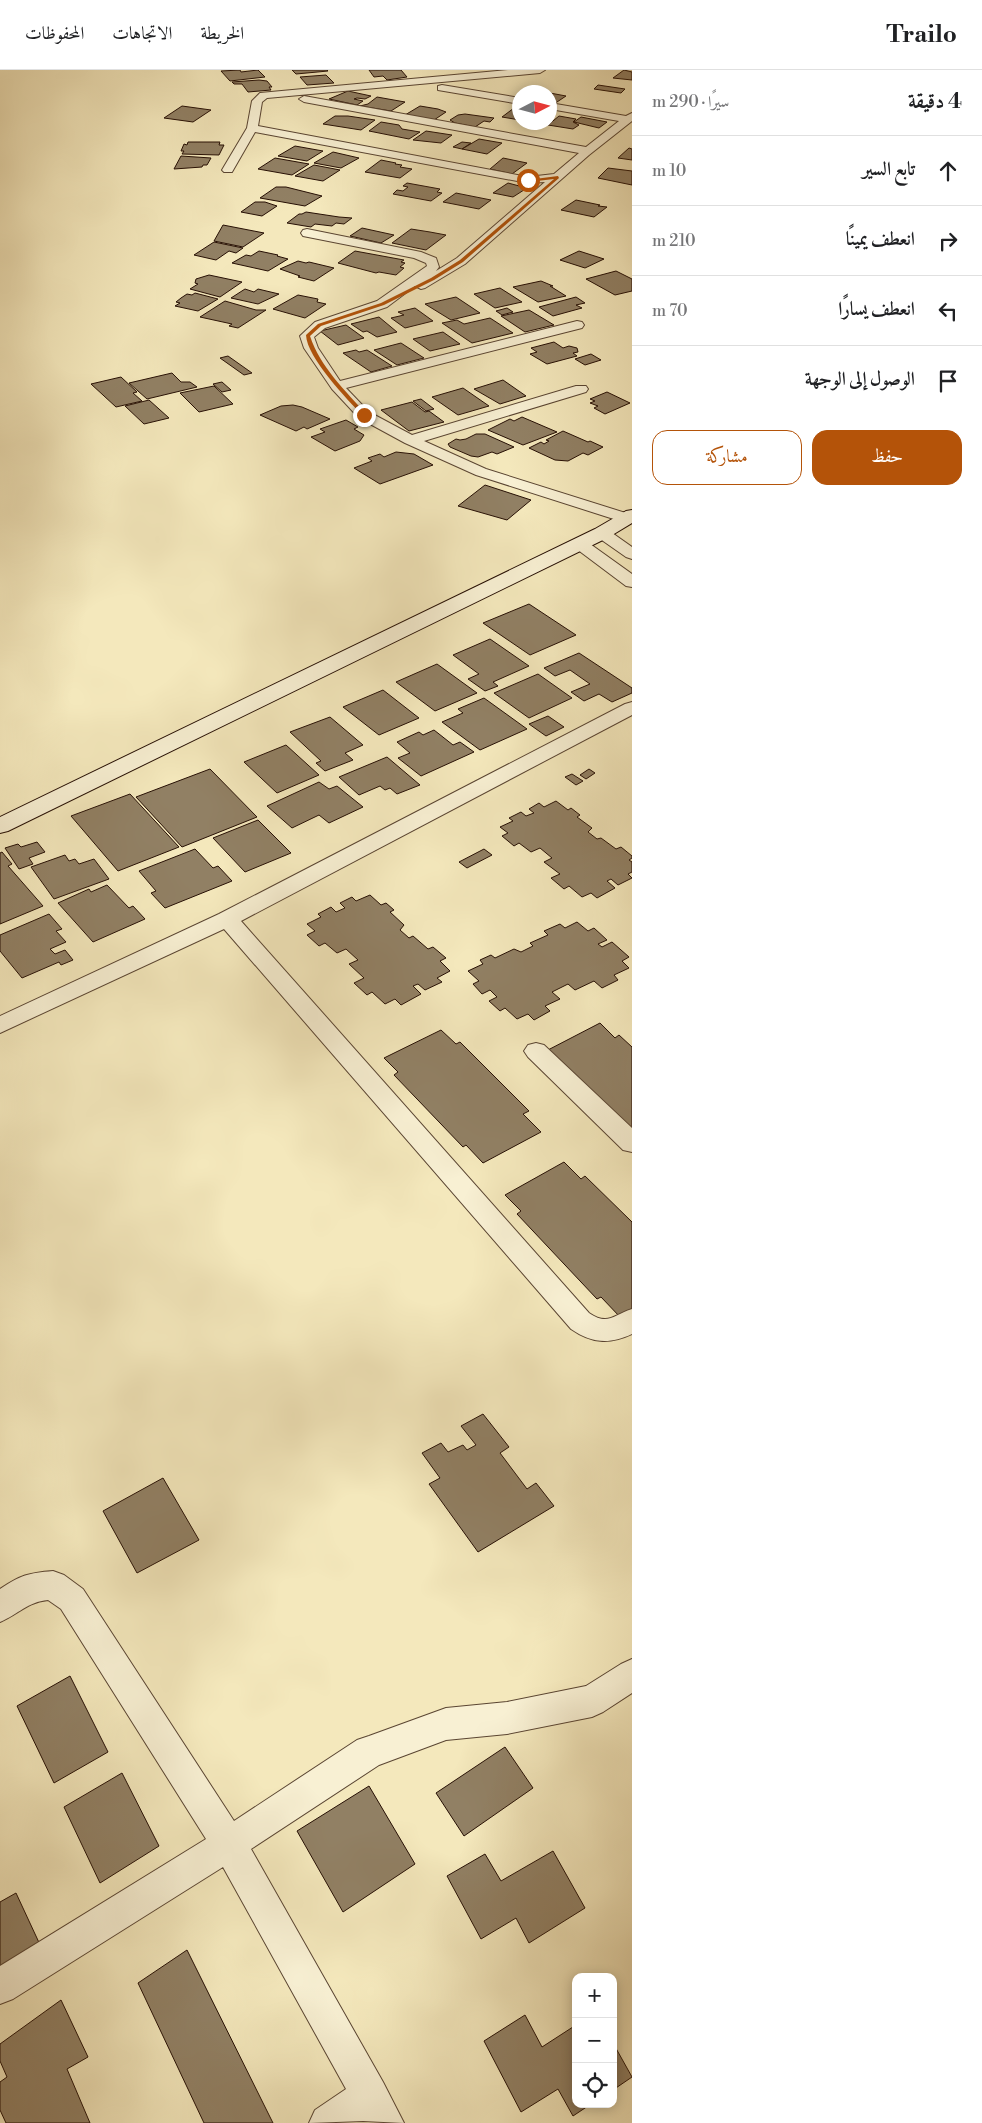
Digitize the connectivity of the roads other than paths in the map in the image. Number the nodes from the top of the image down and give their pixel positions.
1 (540, 70) edge
2 (409, 82) junction
3 (275, 94) junction
4 (512, 100) edge
5 (557, 107) edge
6 (630, 118) edge
7 (252, 128) junction
8 (588, 151) junction
9 (228, 170) dead end
10 (558, 177) junction
11 (307, 233) dead end
12 (382, 304) junction
13 (577, 325) dead end
14 (337, 386) junction
15 (581, 389) dead end
16 (410, 440) junction
17 (629, 516) edge
18 (602, 533) junction
19 (580, 544) junction
20 (632, 554) edge
21 (632, 582) edge
22 (632, 708) edge
23 (0, 826) edge
24 (227, 919) junction
25 (0, 1025) edge
26 (536, 1052) dead end
27 (632, 1143) edge
28 (632, 1320) edge
29 (0, 1607) edge
30 (632, 1675) edge
31 (229, 1844) junction
32 (0, 1986) edge
33 (378, 2109) edge
34 (328, 2123) edge

1 - 2 street
2 - 3 street
2 - 4 street
3 - 7 street
3 - 8 street
5 - 6 street
6 - 8 street
7 - 9 street
7 - 10 street
8 - 10 street
10 - 12 street
11 - 12 street
12 - 14 street
13 - 14 street
14 - 16 street
15 - 16 street
16 - 17 street
17 - 18 street
18 - 19 street
18 - 20 street
19 - 21 street
19 - 23 street
22 - 24 street
24 - 25 street
24 - 28 street
26 - 27 street
29 - 31 street
30 - 31 street
31 - 32 street
31 - 33 street
33 - 34 street

